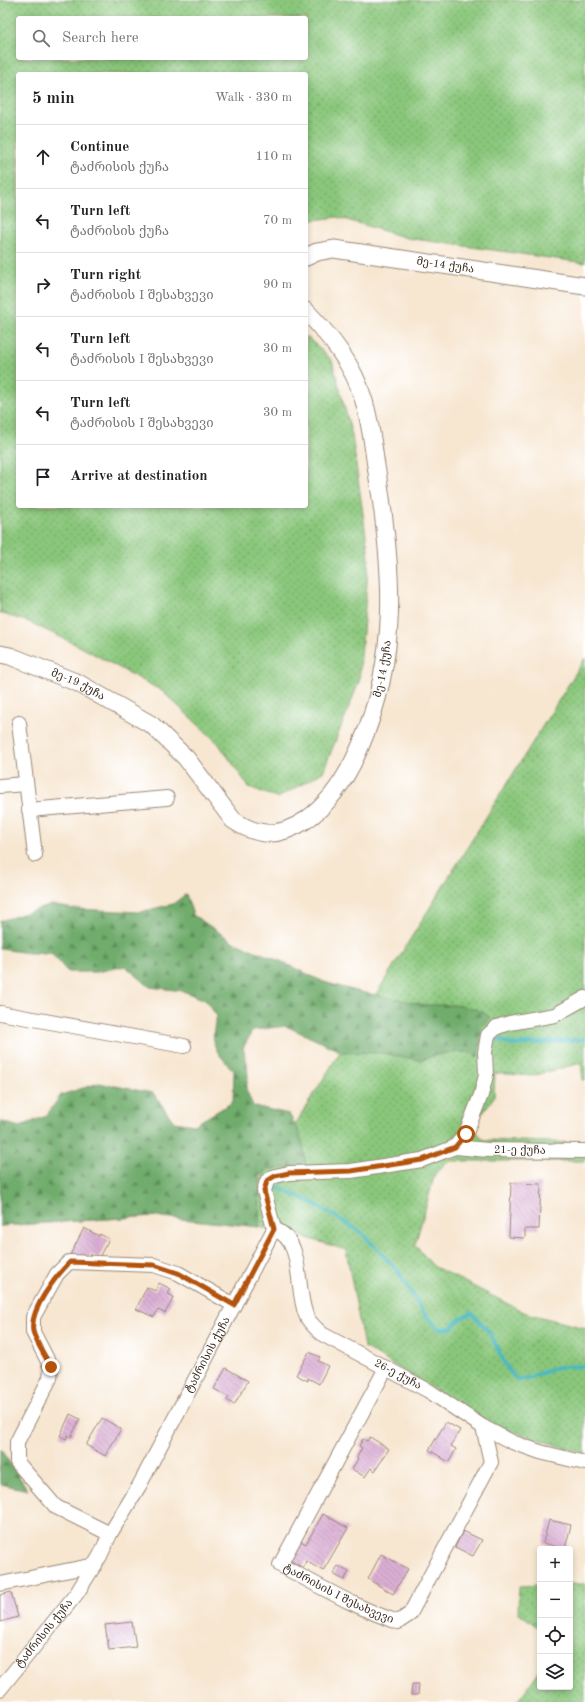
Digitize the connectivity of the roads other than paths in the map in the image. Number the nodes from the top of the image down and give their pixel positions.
1 (308, 256) edge
2 (585, 286) edge
3 (308, 313) edge
4 (0, 654) edge
5 (19, 723) dead end
6 (152, 725) joint
7 (26, 784) junction
8 (0, 786) edge
9 (167, 798) dead end
10 (29, 810) junction
11 (35, 855) dead end
12 (585, 998) edge
13 (0, 1013) edge
14 (184, 1046) dead end
15 (455, 1147) junction
16 (585, 1151) edge
17 (274, 1229) junction
18 (234, 1305) junction
19 (386, 1368) junction
20 (483, 1427) junction
21 (585, 1462) edge
22 (110, 1534) junction
23 (95, 1564) junction
24 (0, 1584) edge
25 (0, 1689) edge

1 - 2 street, მე-14 ქუჩა
3 - 6 street, მე-14 ქუჩა
4 - 6 street, მე-19 ქუჩა
5 - 7 street
7 - 8 street
7 - 10 street
9 - 10 street
10 - 11 street
12 - 15 street
13 - 14 street
15 - 16 street, 21-ე ქუჩა
15 - 17 street
17 - 18 street, ტაძრისის ქუჩა
17 - 19 street, 26-ე ქუჩა
18 - 22 street, ტაძრისის ქუჩა
18 - 22 street
19 - 20 street, 26-ე ქუჩა
19 - 20 street, ტაძრისის I შესახვევი
20 - 21 street, 26-ე ქუჩა
22 - 23 street, ტაძრისის ქუჩა
23 - 24 street
23 - 25 street, ტაძრისის ქუჩა

